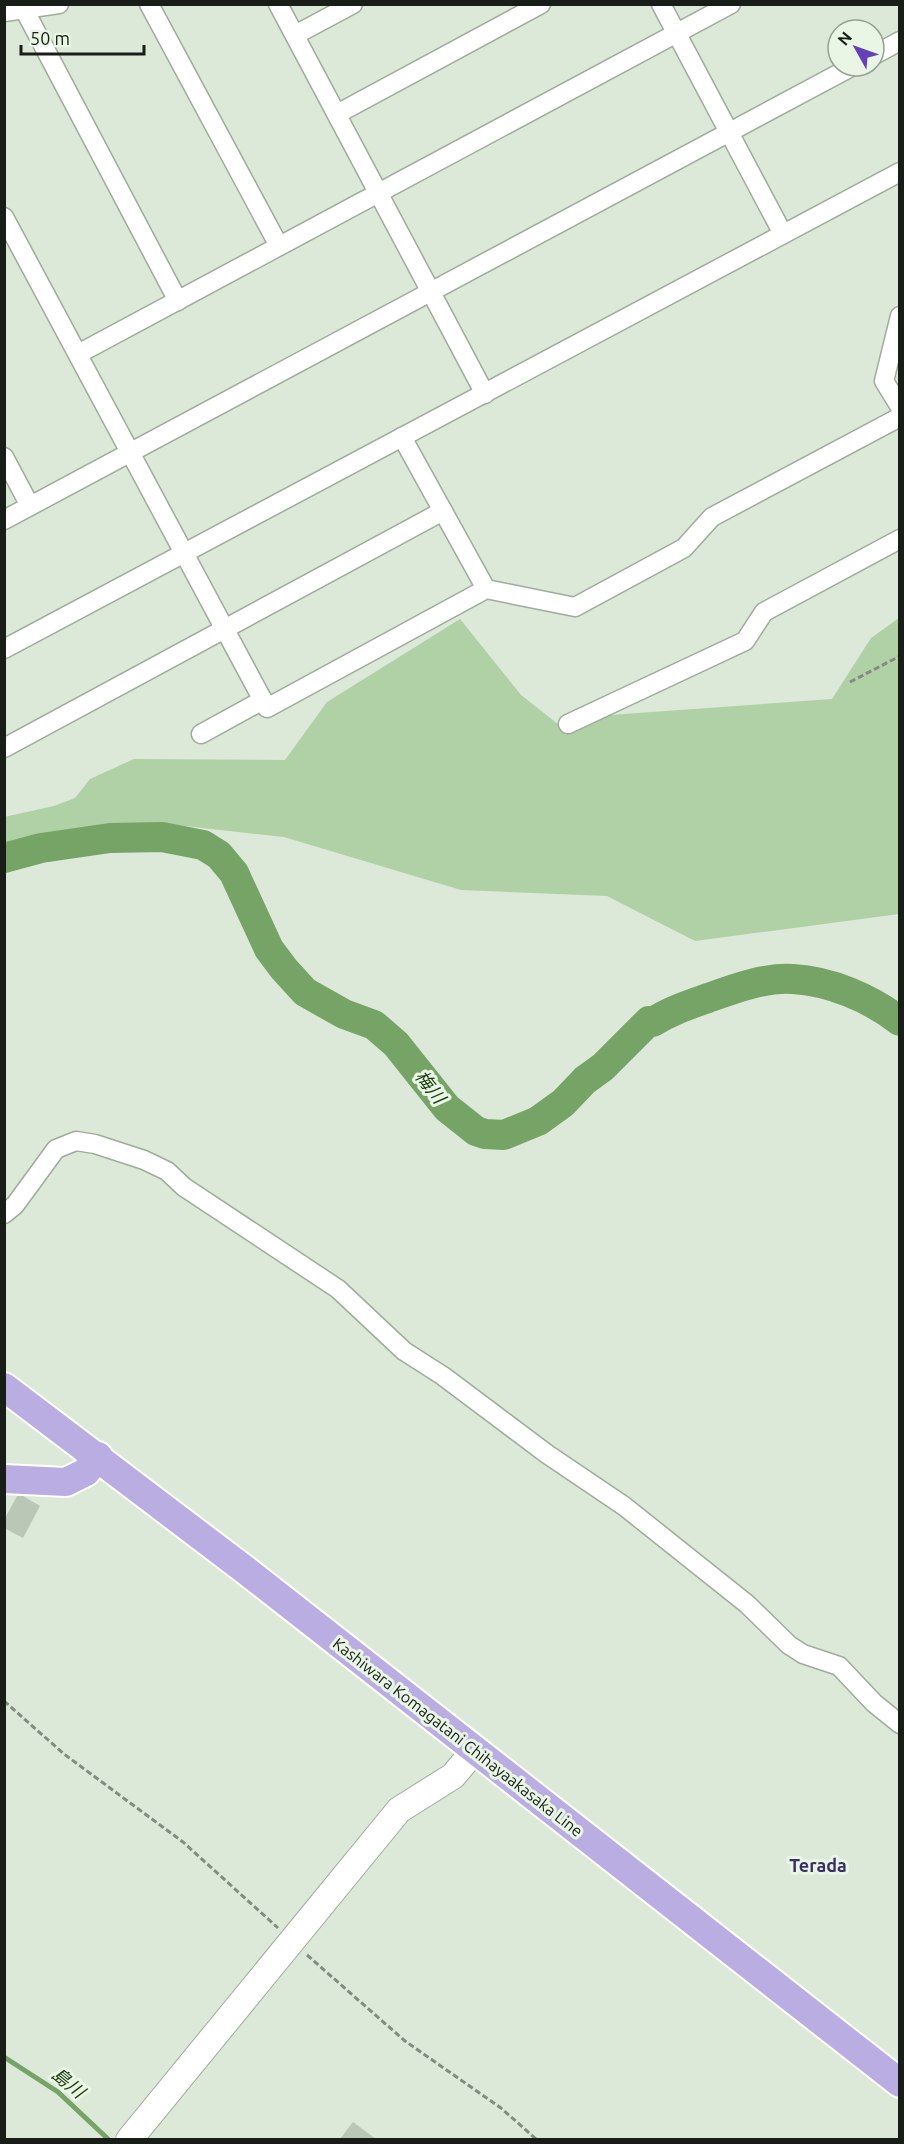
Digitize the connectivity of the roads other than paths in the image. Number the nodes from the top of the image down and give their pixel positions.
1 (59, 4) edge
2 (149, 4) edge
3 (278, 4) edge
4 (354, 4) edge
5 (541, 4) edge
6 (661, 4) edge
7 (731, 4) edge
8 (24, 9) junction
9 (4, 12) edge
10 (677, 33) junction
11 (295, 36) junction
12 (900, 41) edge
13 (886, 49) edge
14 (830, 78) edge
15 (337, 114) junction
16 (729, 132) junction
17 (900, 172) edge
18 (379, 193) junction
19 (4, 218) edge
20 (783, 234) junction
21 (279, 246) junction
22 (430, 291) junction
23 (178, 301) junction
24 (900, 316) edge
25 (78, 354) junction
26 (485, 394) junction
27 (900, 407) edge
28 (900, 417) edge
29 (402, 437) junction
30 (131, 452) junction
31 (4, 457) edge
32 (30, 506) junction
33 (443, 512) junction
34 (4, 520) edge
35 (900, 538) edge
36 (184, 551) junction
37 (486, 589) junction
38 (225, 629) junction
39 (4, 649) edge
40 (263, 700) junction
41 (568, 724) dead end
42 (201, 734) dead end
43 (4, 748) edge
44 (4, 1214) edge
45 (4, 1387) edge
46 (98, 1456) junction
47 (4, 1479) edge
48 (900, 1724) edge
49 (474, 1750) junction
50 (900, 2084) edge
51 (129, 2139) edge

1 - 8 street
2 - 21 street
3 - 11 street
4 - 11 street
5 - 15 street
6 - 10 street
7 - 10 street
8 - 9 street
8 - 23 street
10 - 16 street
10 - 18 street
11 - 15 street
12 - 13 street
14 - 16 street
15 - 18 street
16 - 20 street
16 - 22 street
17 - 20 street
18 - 21 street
18 - 22 street
19 - 25 street
20 - 26 street
21 - 23 street
22 - 26 street
22 - 30 street
23 - 25 street
24 - 27 street
25 - 30 street
26 - 29 street
28 - 37 street
29 - 33 street
29 - 36 street
30 - 32 street
30 - 36 street
31 - 32 street
32 - 34 street
33 - 37 street
33 - 38 street
35 - 41 street
36 - 38 street
36 - 39 street
37 - 40 street
38 - 40 street
38 - 43 street
40 - 42 street
44 - 48 street
45 - 46 main road, Kashiwara Komagatani Chihayaakasaka Line
46 - 47 main road
46 - 49 main road, Kashiwara Komagatani Chihayaakasaka Line
49 - 50 main road, Kashiwara Komagatani Chihayaakasaka Line
49 - 51 street

